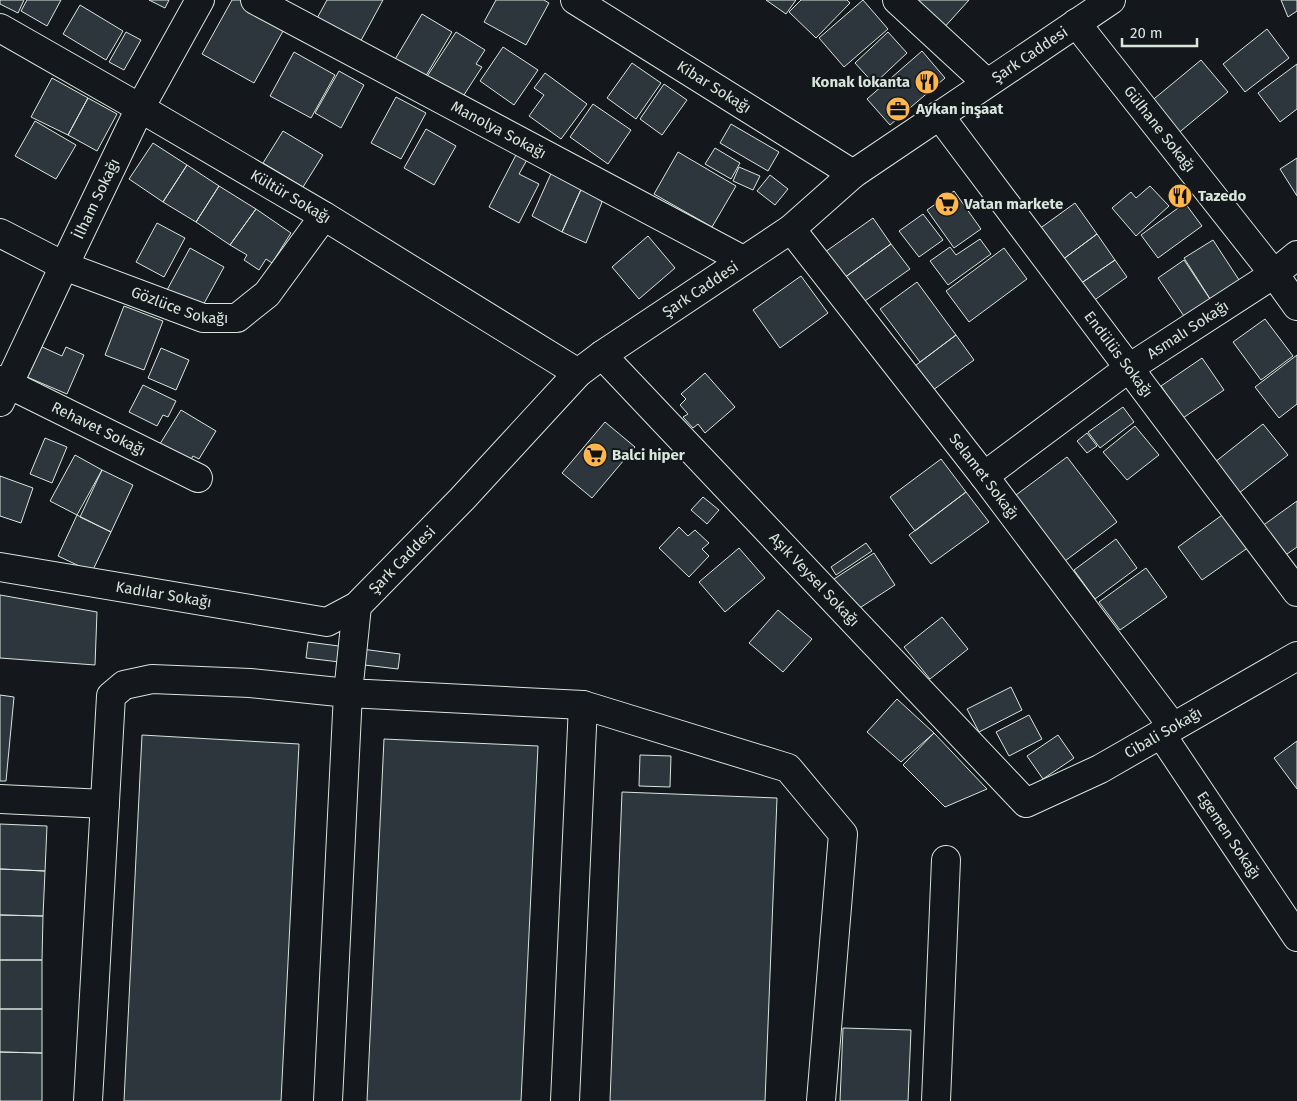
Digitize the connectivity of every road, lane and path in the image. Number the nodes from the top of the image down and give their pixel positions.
1 (200, 0) edge
2 (255, 0) edge
3 (575, 0) edge
4 (897, 0) edge
5 (1111, 0) edge
6 (1076, 23) junction
7 (0, 28) edge
8 (987, 83) junction
9 (140, 108) junction
10 (939, 115) junction
11 (852, 174) junction
12 (324, 216) junction
13 (791, 229) junction
14 (0, 233) edge
15 (1297, 255) edge
16 (743, 260) junction
17 (64, 266) junction
18 (1274, 274) junction
19 (1297, 306) edge
20 (602, 355) junction
21 (1129, 368) junction
22 (578, 373) junction
23 (3, 388) edge
24 (984, 476) junction
25 (198, 478) dead end
26 (0, 567) edge
27 (1297, 592) edge
28 (357, 606) junction
29 (327, 622) joint
30 (1297, 656) edge
31 (348, 693) junction
32 (583, 705) junction
33 (1167, 731) junction
34 (0, 799) edge
35 (1026, 803) joint
36 (105, 804) junction
37 (946, 860) dead end
38 (1297, 937) edge
39 (88, 1101) edge
40 (328, 1101) edge
41 (565, 1101) edge
42 (821, 1101) edge
43 (936, 1101) edge

1 - 9 street, İlham Sokağı
2 - 16 street, Manolya Sokağı
3 - 11 street, Kibar Sokağı
4 - 8 street
5 - 6 street, Şark Caddesi
6 - 8 street, Şark Caddesi
6 - 18 street, Gülhane Sokağı
7 - 9 street, Kültür Sokağı
8 - 10 street, Şark Caddesi
9 - 12 street, Kültür Sokağı
9 - 17 street, İlham Sokağı
10 - 11 street, Şark Caddesi
10 - 21 street, Endülüs Sokağı
11 - 13 street, Şark Caddesi
12 - 17 street, Gözlüce Sokağı
12 - 22 street, Kültür Sokağı
13 - 16 street, Şark Caddesi
13 - 24 street, Selamet Sokağı
14 - 17 street, Gözlüce Sokağı
15 - 18 street, Asmalı Sokağı
16 - 20 street, Şark Caddesi
17 - 23 street, İlham Sokağı
18 - 19 street, Gülhane Sokağı
18 - 21 street, Asmalı Sokağı
20 - 22 street, Şark Caddesi
20 - 35 street, Aşık Veysel Sokağı
21 - 24 street, Asmalı Sokağı
21 - 27 street, Endülüs Sokağı
22 - 28 street, Şark Caddesi
23 - 25 street, Rehavet Sokağı
24 - 33 street, Selamet Sokağı
26 - 29 street, Kadılar Sokağı
28 - 29 street, Şark Caddesi
28 - 31 street
30 - 33 street, Cibali Sokağı
31 - 32 street
31 - 36 street
31 - 40 street
32 - 41 street
32 - 42 street
33 - 35 street, Cibali Sokağı
33 - 38 street, Egemen Sokağı
34 - 36 street
36 - 39 street
37 - 43 street

